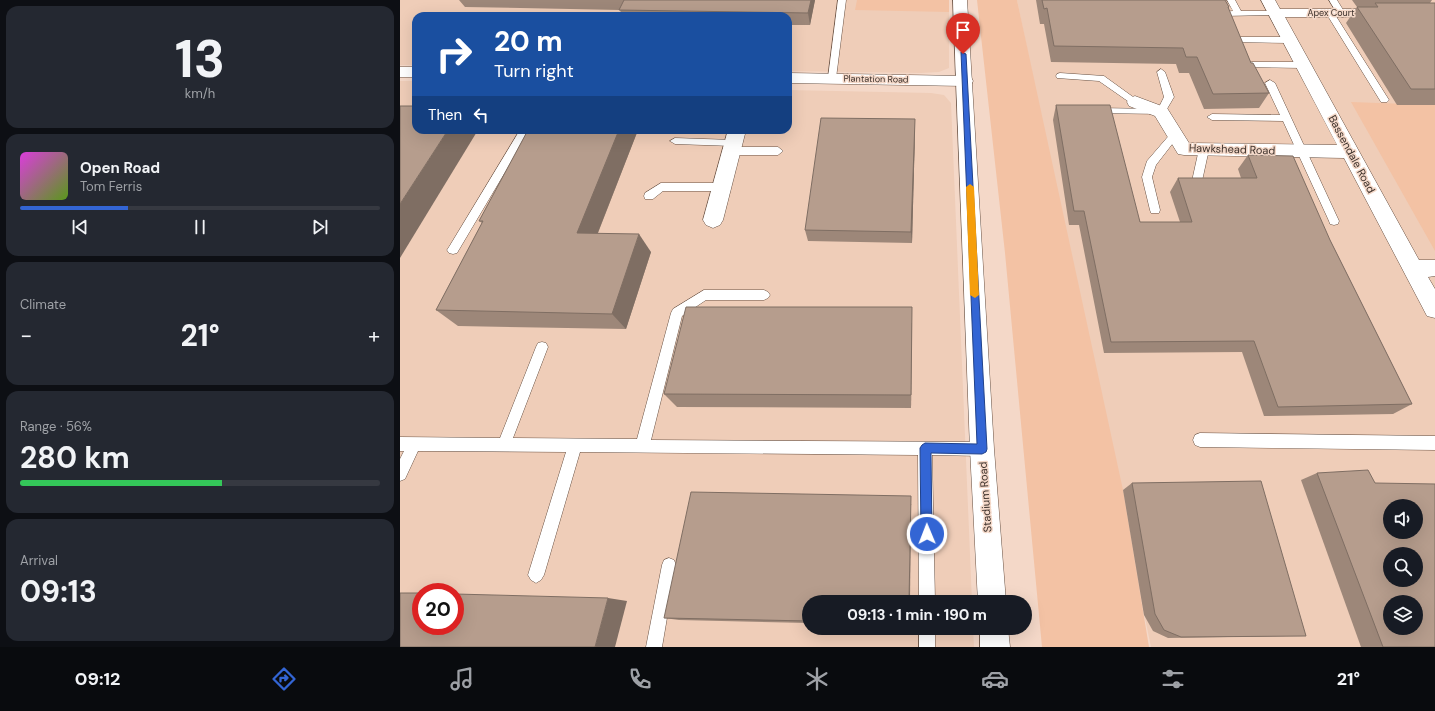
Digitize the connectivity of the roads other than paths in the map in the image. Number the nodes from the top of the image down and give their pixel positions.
1 (842, 0) edge
2 (960, 0) edge
3 (1231, 0) edge
4 (1272, 7) edge
5 (1335, 9) edge
6 (1435, 13) edge
7 (1225, 14) edge
8 (1238, 14) junction
9 (1237, 40) edge
10 (1290, 40) junction
11 (1252, 65) edge
12 (1303, 65) junction
13 (400, 72) edge
14 (412, 72) edge
15 (1161, 72) dead end
16 (1060, 76) dead end
17 (792, 78) edge
18 (832, 78) junction
19 (965, 81) junction
20 (1270, 83) dead end
21 (1384, 100) dead end
22 (1135, 102) joint
23 (1087, 111) edge
24 (1161, 112) junction
25 (1212, 117) dead end
26 (1286, 118) junction
27 (523, 134) edge
28 (1175, 134) junction
29 (675, 141) dead end
30 (734, 141) edge
31 (1204, 149) junction
32 (778, 151) dead end
33 (1301, 151) junction
34 (1351, 152) junction
35 (1197, 181) edge
36 (722, 187) junction
37 (649, 196) dead end
38 (1156, 210) dead end
39 (713, 220) dead end
40 (1334, 221) dead end
41 (452, 250) dead end
42 (1435, 268) edge
43 (1414, 269) junction
44 (764, 296) dead end
45 (1435, 309) edge
46 (542, 347) dead end
47 (1200, 440) dead end
48 (1435, 443) edge
49 (400, 444) edge
50 (414, 444) junction
51 (504, 445) junction
52 (575, 446) junction
53 (642, 447) junction
54 (925, 448) junction
55 (982, 449) junction
56 (400, 474) edge
57 (669, 565) dead end
58 (536, 575) dead end
59 (927, 595) edge
60 (992, 595) edge
61 (927, 635) edge
62 (994, 635) edge
63 (654, 647) edge
64 (927, 647) edge
65 (995, 647) edge

1 - 18 lane
2 - 19 street, Stadium Road
3 - 8 lane
4 - 5 street, Apex Court
4 - 8 lane
4 - 10 street, Bassendale Road
5 - 6 street, Apex Court
5 - 21 lane
7 - 8 lane
9 - 10 lane
10 - 12 street, Bassendale Road
11 - 12 lane
12 - 34 street, Bassendale Road
13 - 14 street
15 - 24 lane
16 - 22 lane
17 - 18 street, Plantation Road
18 - 19 street, Plantation Road
19 - 55 street, Stadium Road
20 - 26 lane
22 - 24 street
23 - 24 lane
24 - 28 street, Hawkshead Road
25 - 26 lane
26 - 33 lane
27 - 41 lane
28 - 31 street, Hawkshead Road
28 - 38 lane
29 - 30 lane
30 - 32 lane
30 - 36 street
31 - 33 street, Hawkshead Road
31 - 35 lane
33 - 34 street, Hawkshead Road
33 - 40 lane
34 - 43 street, Bassendale Road
36 - 37 lane
36 - 39 street
42 - 43 street
43 - 45 street, Bassendale Road
44 - 53 lane
46 - 51 lane
47 - 48 lane
49 - 50 lane
50 - 51 lane
50 - 56 lane
51 - 52 lane
52 - 53 lane
52 - 58 lane
53 - 54 lane
54 - 55 lane
54 - 59 lane
55 - 60 street, Stadium Road
57 - 63 lane
61 - 64 lane
62 - 65 street

